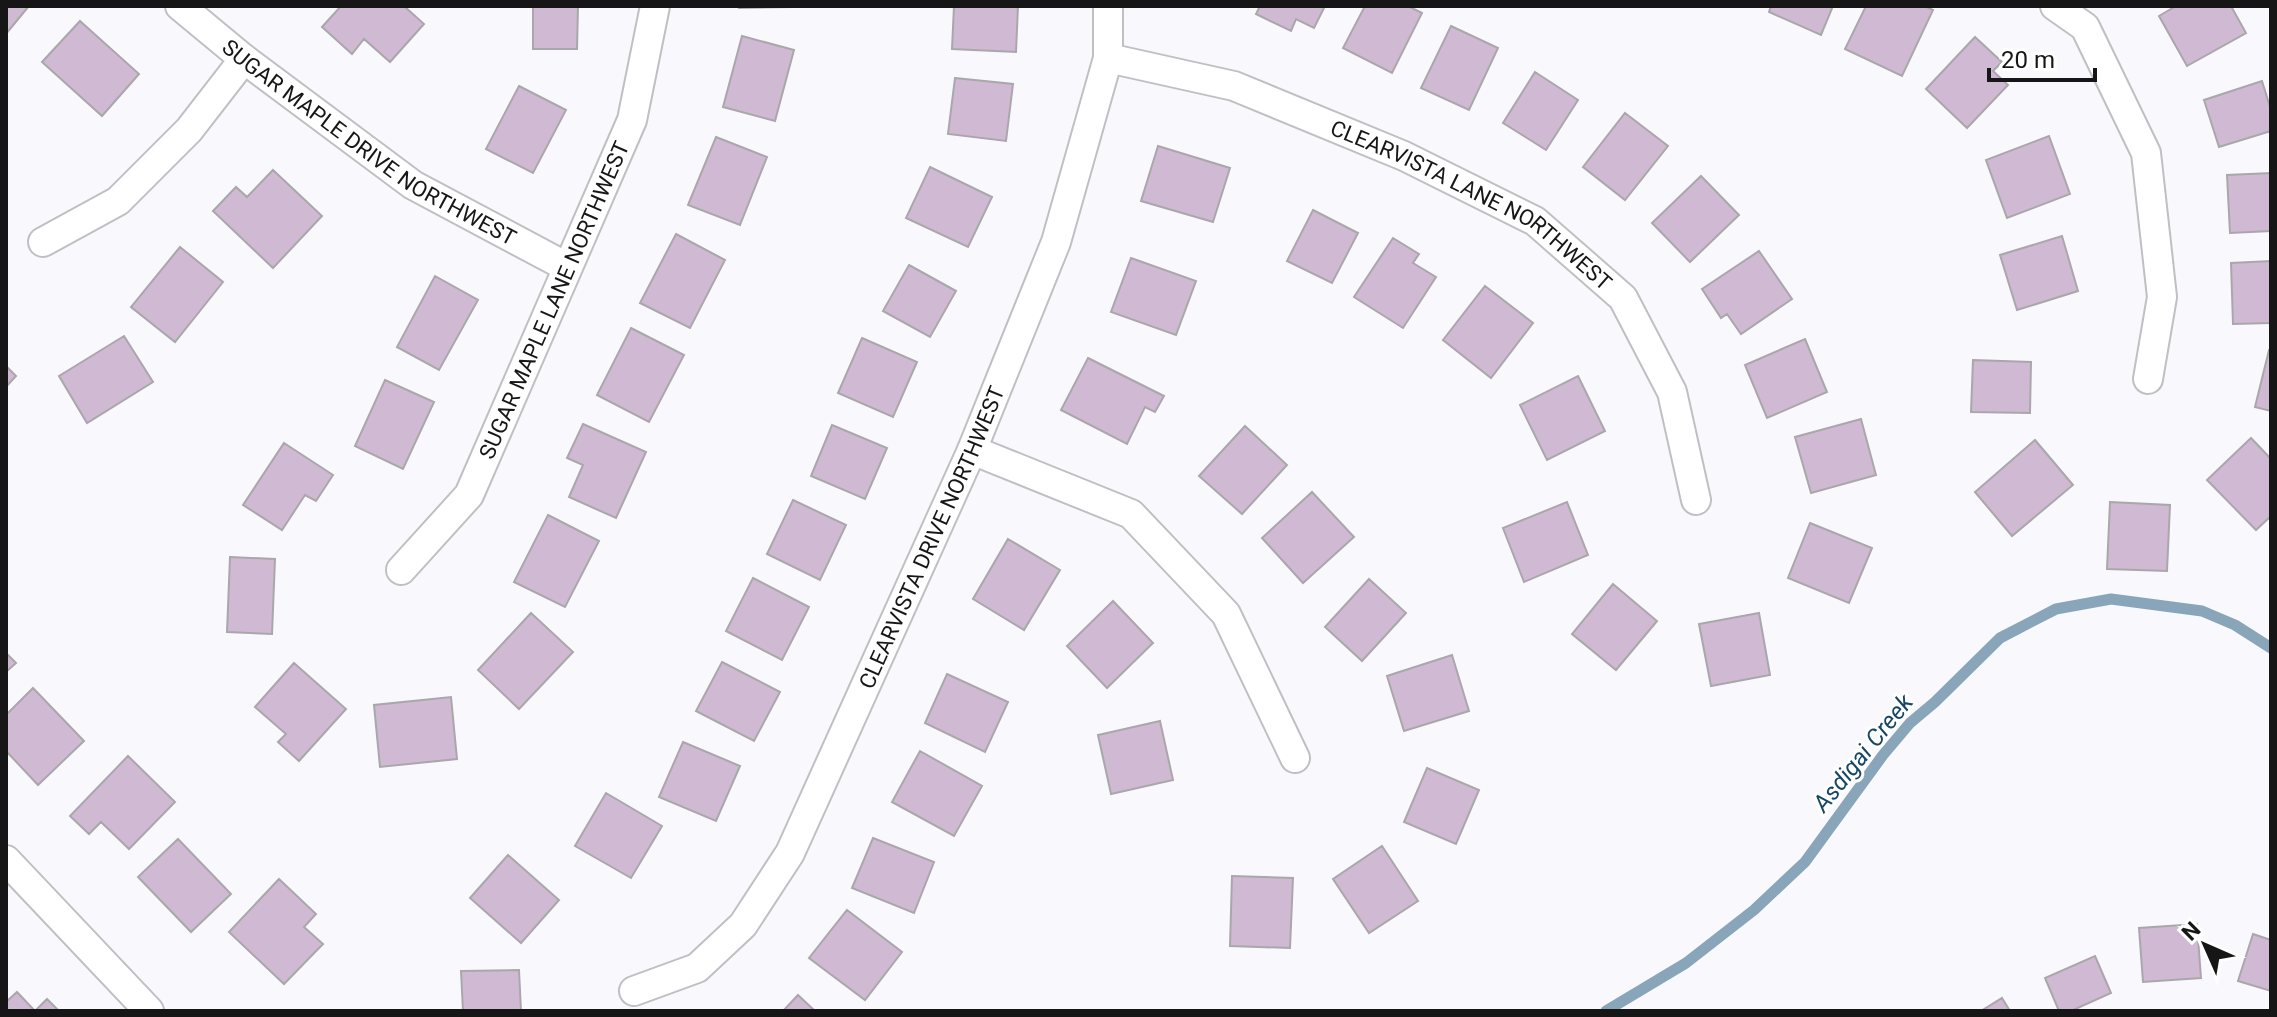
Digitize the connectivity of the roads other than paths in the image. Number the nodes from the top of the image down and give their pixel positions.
1 (180, 6) edge
2 (655, 6) edge
3 (1108, 6) edge
4 (2055, 6) edge
5 (1108, 58) junction
6 (244, 59) junction
7 (43, 242) dead end
8 (567, 267) junction
9 (2148, 379) dead end
10 (972, 450) junction
11 (1696, 500) dead end
12 (401, 570) dead end
13 (1295, 758) dead end
14 (6, 860) edge
15 (634, 991) dead end
16 (149, 1011) edge

1 - 6 street, SUGAR MAPLE DRIVE NORTHWEST
2 - 8 street, SUGAR MAPLE LANE NORTHWEST
3 - 5 street, CLEARVISTA DRIVE NORTHWEST
4 - 9 street
5 - 10 street, CLEARVISTA DRIVE NORTHWEST
5 - 11 street, CLEARVISTA LANE NORTHWEST
6 - 7 street
6 - 8 street, SUGAR MAPLE DRIVE NORTHWEST
8 - 12 street, SUGAR MAPLE LANE NORTHWEST
10 - 13 street
10 - 15 street, CLEARVISTA DRIVE NORTHWEST
14 - 16 street

